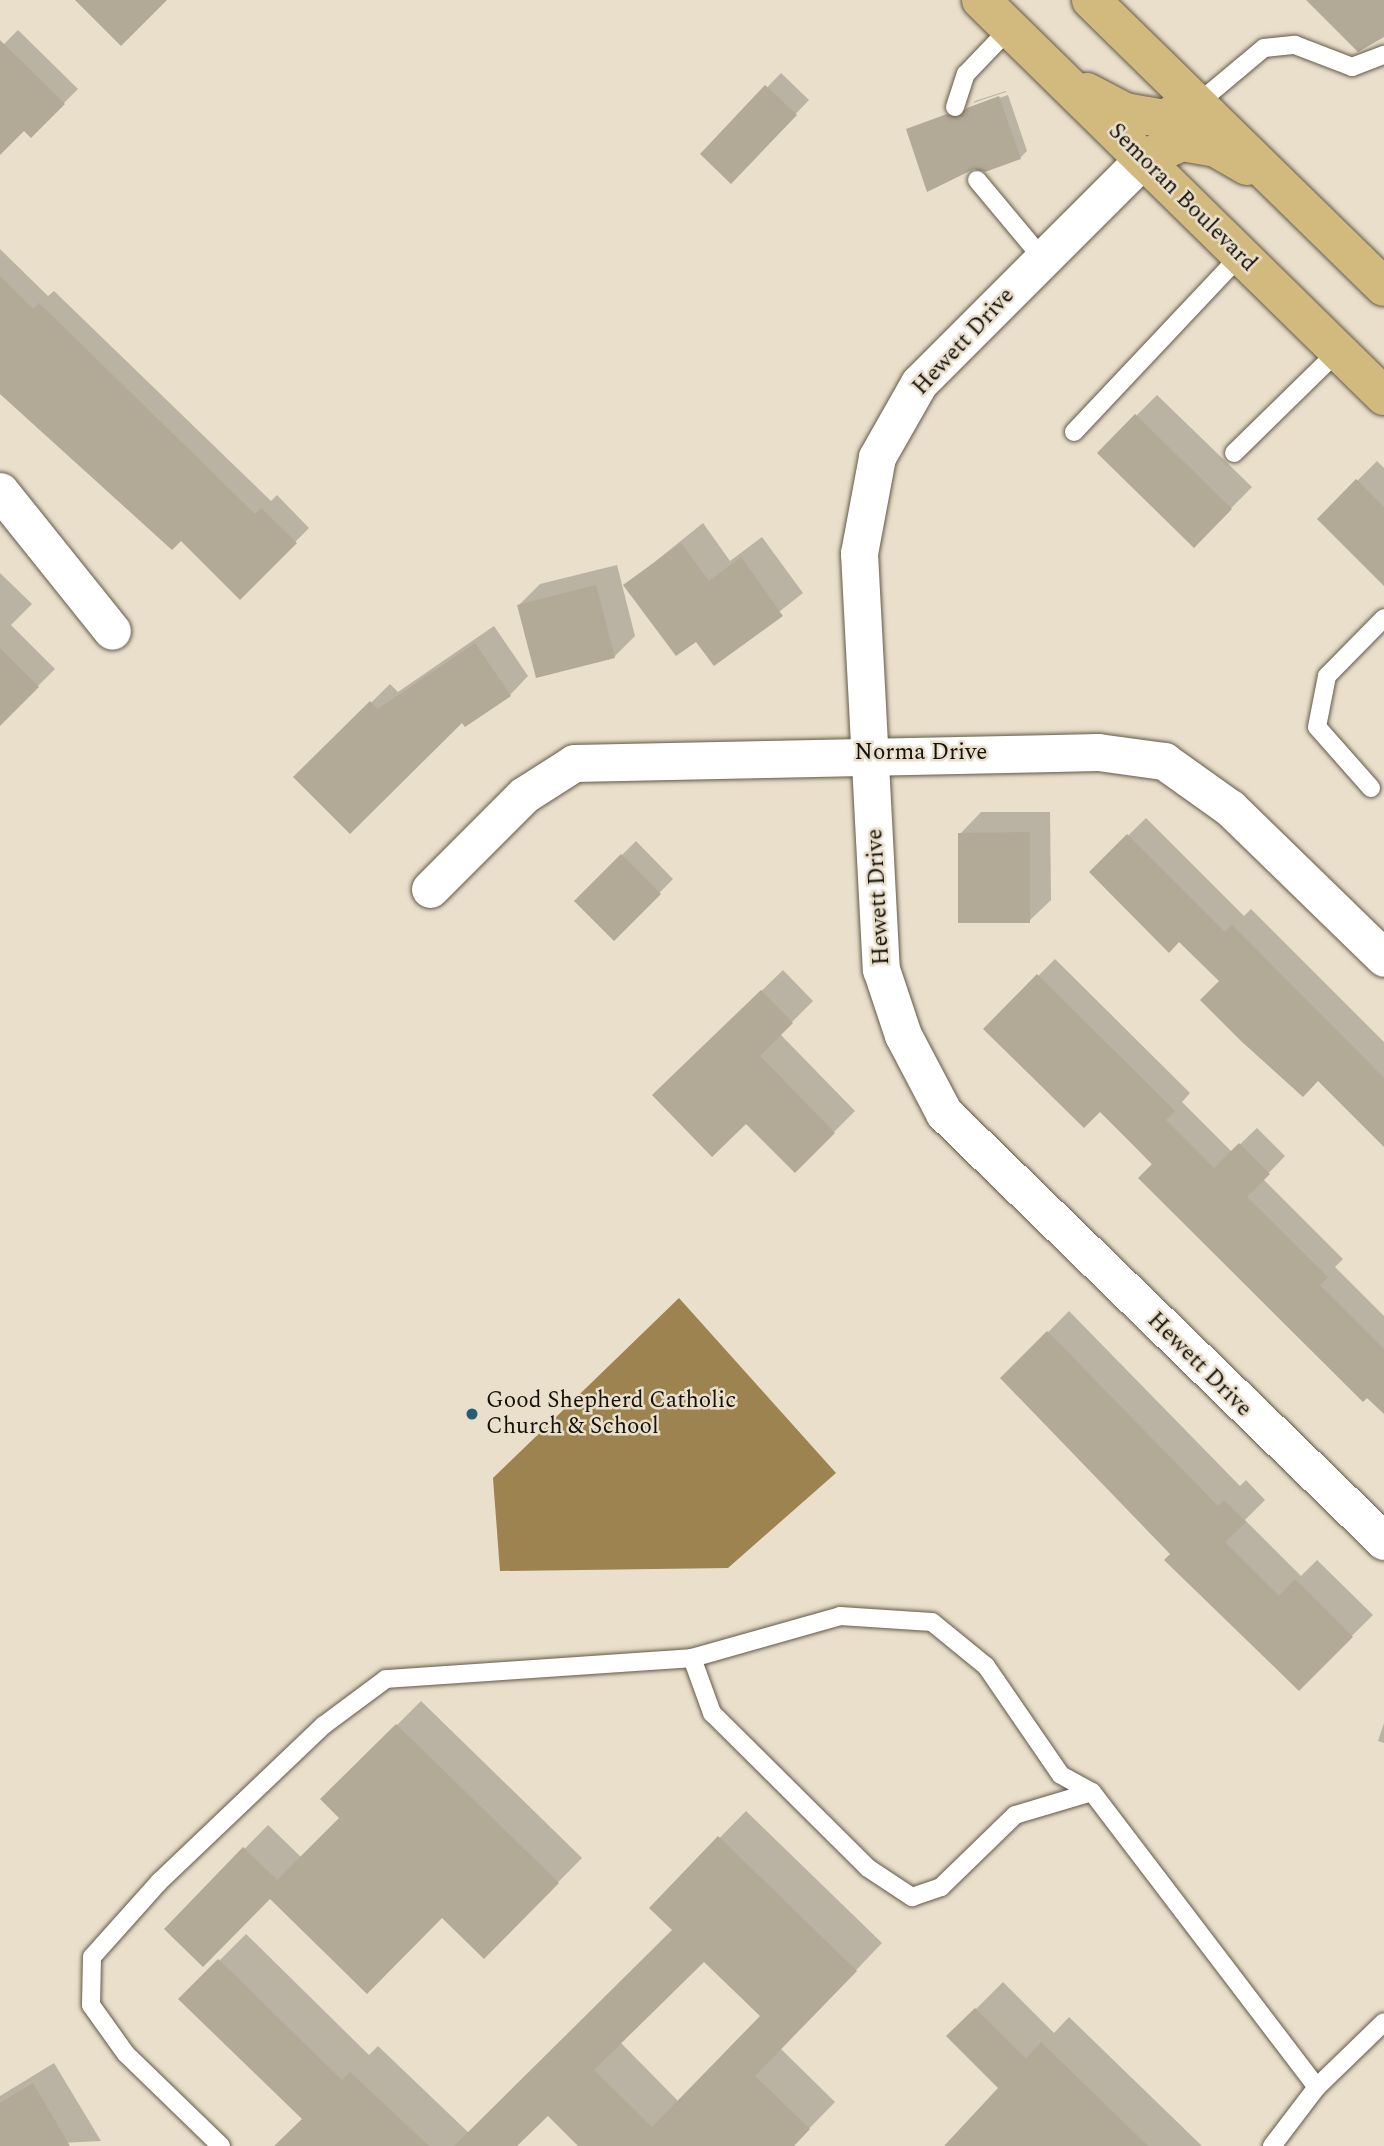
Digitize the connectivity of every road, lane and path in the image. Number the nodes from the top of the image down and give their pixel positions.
1 (981, 0) edge
2 (1091, 0) edge
3 (1010, 28) junction
4 (1384, 55) edge
5 (1061, 78) junction
6 (1196, 103) junction
7 (955, 107) dead end
8 (1143, 159) junction
9 (977, 180) dead end
10 (1277, 182) junction
11 (1241, 255) junction
12 (1044, 259) junction
13 (1384, 287) edge
14 (1338, 351) junction
15 (1384, 396) edge
16 (1074, 432) dead end
17 (1234, 453) dead end
18 (0, 491) edge
19 (1384, 618) edge
20 (112, 631) dead end
21 (872, 753) junction
22 (1371, 788) dead end
23 (429, 889) dead end
24 (1384, 958) edge
25 (1384, 1541) edge
26 (692, 1658) junction
27 (1092, 1793) junction
28 (1384, 2022) edge
29 (1317, 2087) junction
30 (221, 2146) edge
31 (1272, 2146) edge

1 - 3 main road, Semoran Boulevard
2 - 6 main road
3 - 5 main road, Semoran Boulevard
3 - 7 lane
4 - 6 lane
5 - 6 main road
5 - 8 main road, Semoran Boulevard
6 - 10 main road
8 - 10 main road
8 - 11 main road, Semoran Boulevard
8 - 12 street, Hewett Drive
9 - 12 lane
10 - 13 main road
11 - 14 main road, Semoran Boulevard
11 - 16 lane
12 - 21 street, Hewett Drive
14 - 15 main road, Semoran Boulevard
14 - 17 lane
18 - 20 street
19 - 22 lane
21 - 23 street, Norma Drive
21 - 24 street, Norma Drive
21 - 25 street, Hewett Drive
26 - 27 lane
26 - 27 lane
26 - 30 lane
27 - 29 lane
28 - 29 lane
29 - 31 lane

